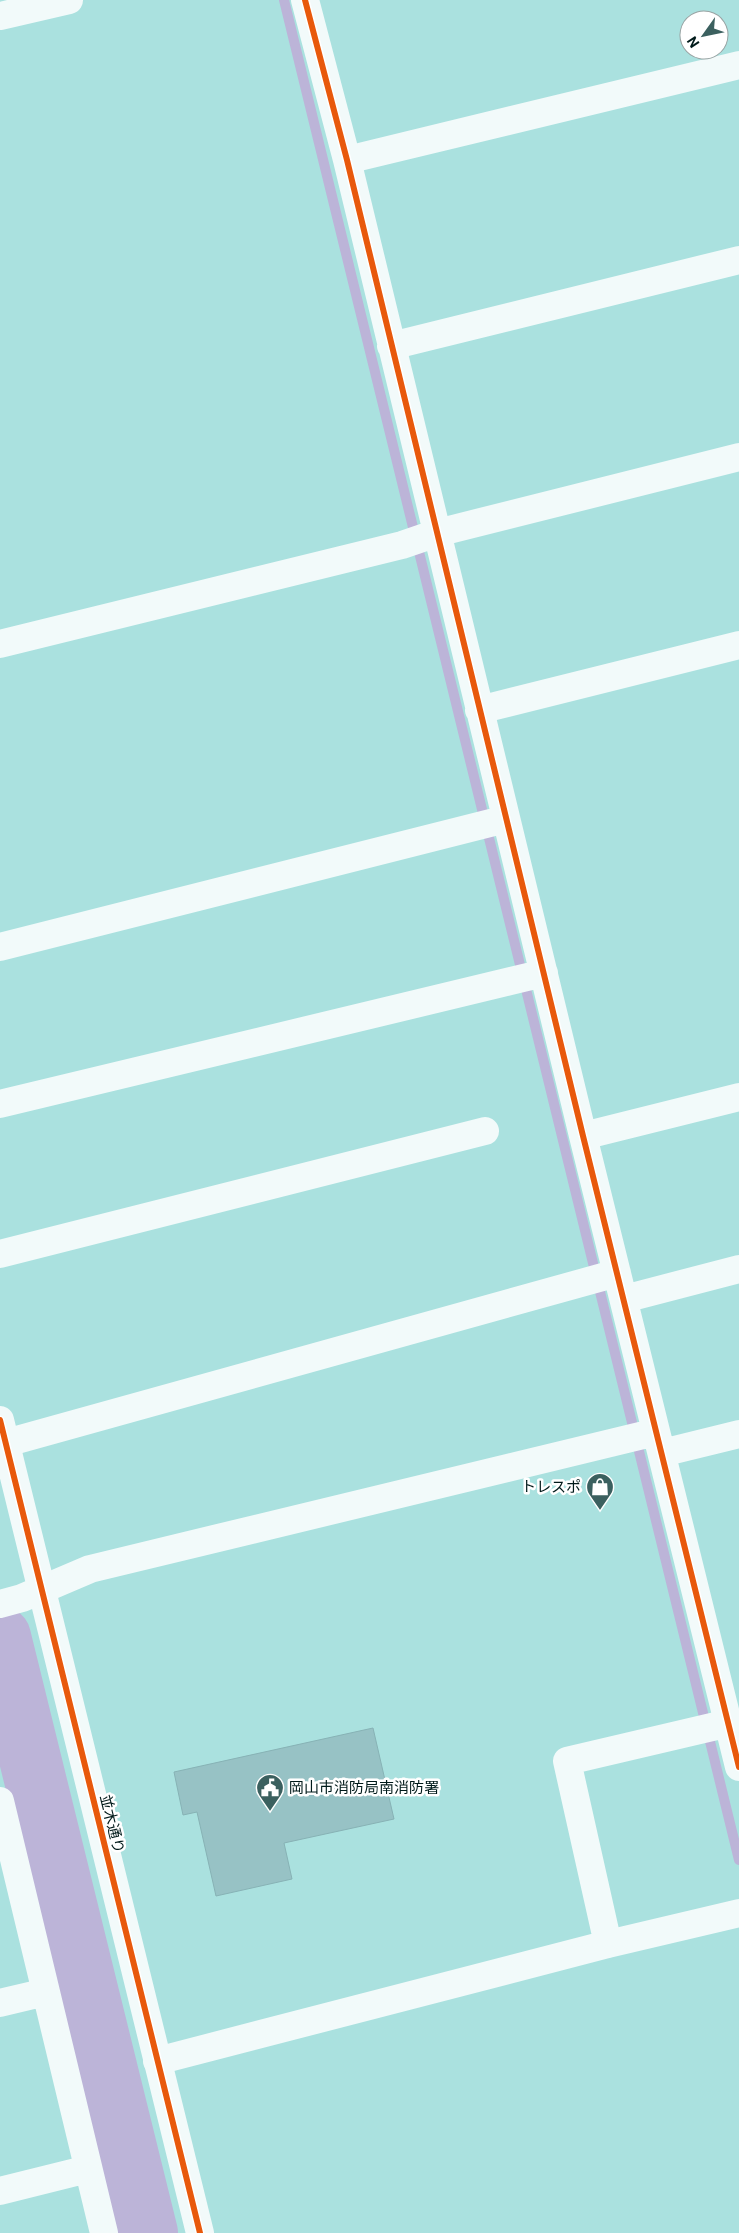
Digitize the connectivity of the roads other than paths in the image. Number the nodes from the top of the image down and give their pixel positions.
1 (69, 0) edge
2 (305, 0) edge
3 (0, 16) edge
4 (739, 65) edge
5 (346, 160) junction
6 (739, 260) edge
7 (392, 346) junction
8 (739, 457) edge
9 (421, 538) junction
10 (0, 644) edge
11 (739, 646) edge
12 (479, 710) junction
13 (491, 823) junction
14 (0, 947) edge
15 (530, 976) junction
16 (739, 1097) edge
17 (0, 1104) edge
18 (486, 1131) dead end
19 (583, 1136) junction
20 (0, 1254) edge
21 (739, 1269) edge
22 (604, 1276) junction
23 (624, 1299) junction
24 (3, 1432) edge
25 (739, 1434) edge
26 (646, 1440) junction
27 (20, 1598) edge
28 (714, 1726) junction
29 (738, 1760) edge
30 (0, 1801) edge
31 (739, 1913) edge
32 (608, 1944) junction
33 (46, 1992) junction
34 (0, 2003) edge
35 (157, 2061) junction
36 (88, 2169) junction
37 (0, 2191) edge
38 (104, 2233) edge
39 (200, 2233) edge

1 - 3 street
2 - 5 street
4 - 5 street
5 - 7 street
6 - 7 street
7 - 9 street
8 - 9 street
9 - 10 street
9 - 12 street
11 - 12 street
12 - 13 street
13 - 14 street
13 - 15 street
15 - 17 street
15 - 19 street
16 - 19 street
18 - 20 street
19 - 22 street
21 - 23 street
22 - 23 street
22 - 24 street
23 - 26 street
24 - 27 street, 並木通り
25 - 26 street
26 - 27 street
26 - 28 street
27 - 35 street, 並木通り
28 - 29 street
28 - 32 street
30 - 33 street
31 - 32 street
32 - 35 street
33 - 34 street
33 - 36 street
35 - 39 street, 並木通り
36 - 37 street
36 - 38 street

